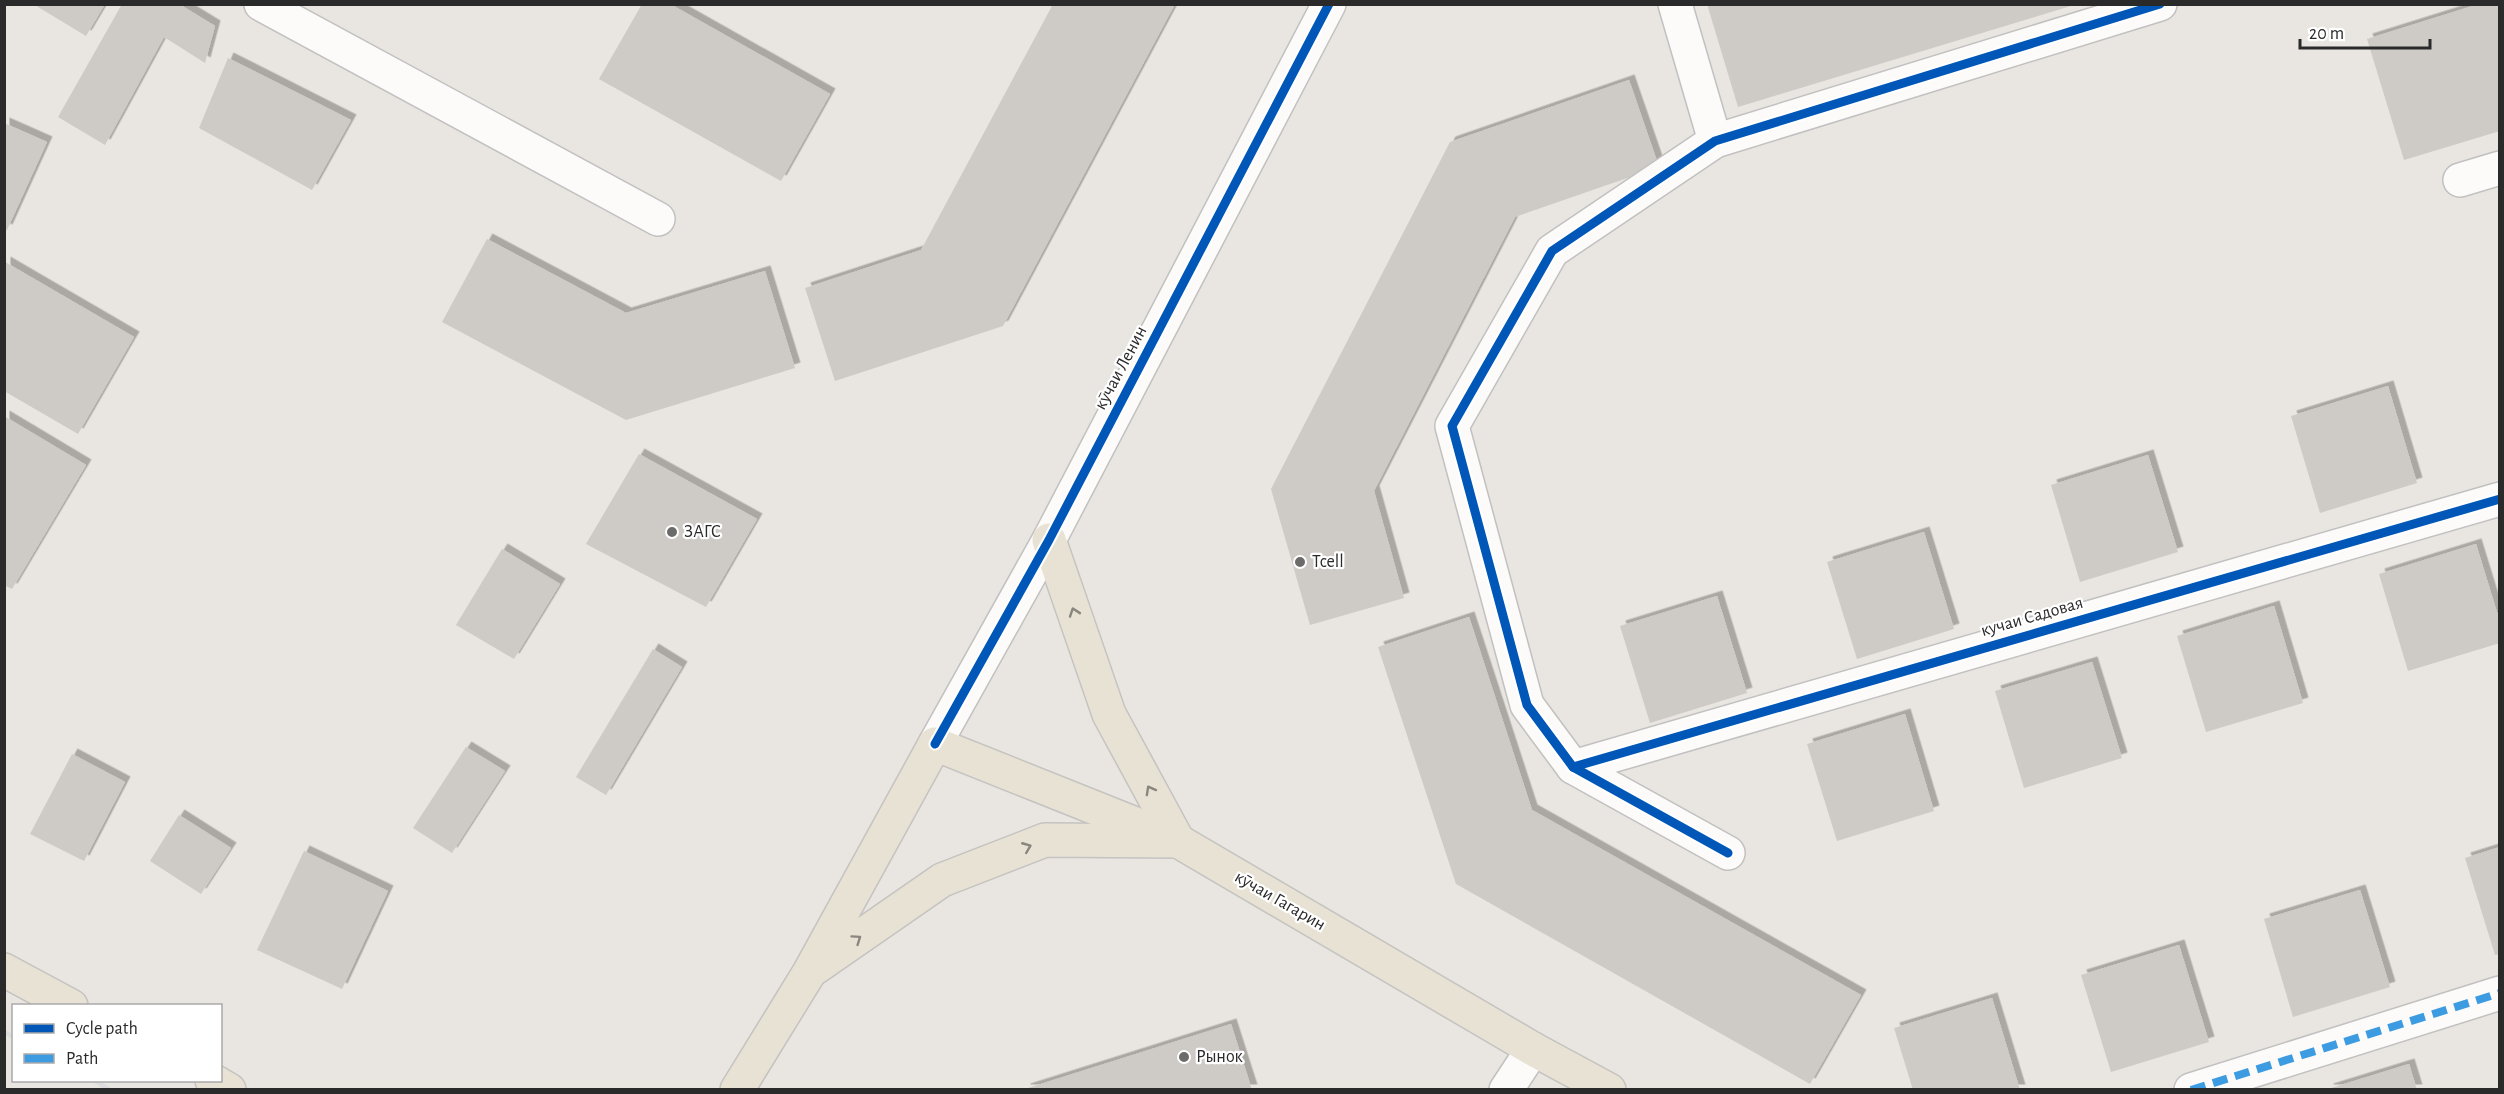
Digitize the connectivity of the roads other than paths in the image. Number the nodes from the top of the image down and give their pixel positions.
1 (261, 4) edge
2 (1329, 4) edge
3 (1675, 4) edge
4 (2160, 4) edge
5 (1715, 141) junction
6 (2499, 168) edge
7 (2460, 180) dead end
8 (658, 219) dead end
9 (2499, 499) edge
10 (1049, 540) junction
11 (935, 744) junction
12 (1573, 767) junction
13 (1178, 841) junction
14 (1728, 854) dead end
15 (4, 970) edge
16 (809, 972) junction
17 (2499, 993) edge
18 (69, 1004) edge
19 (1533, 1049) junction
20 (737, 1089) edge
21 (1506, 1089) edge
22 (1609, 1089) edge
23 (2191, 1089) edge

1 - 8 street
2 - 10 street, кӯчаи Ленин
3 - 5 street
4 - 5 street
5 - 12 street
6 - 7 street
9 - 12 street, кучаи Садовая
10 - 11 street, кӯчаи Ленин
13 -> 10 main road
11 - 13 main road, кӯчаи Гагарин
11 - 16 main road
12 - 14 street
16 -> 13 main road
13 - 19 main road, кӯчаи Гагарин
15 - 18 main road
16 - 20 main road
17 - 23 street
19 - 21 street
19 - 22 main road, кӯчаи Гагарин

